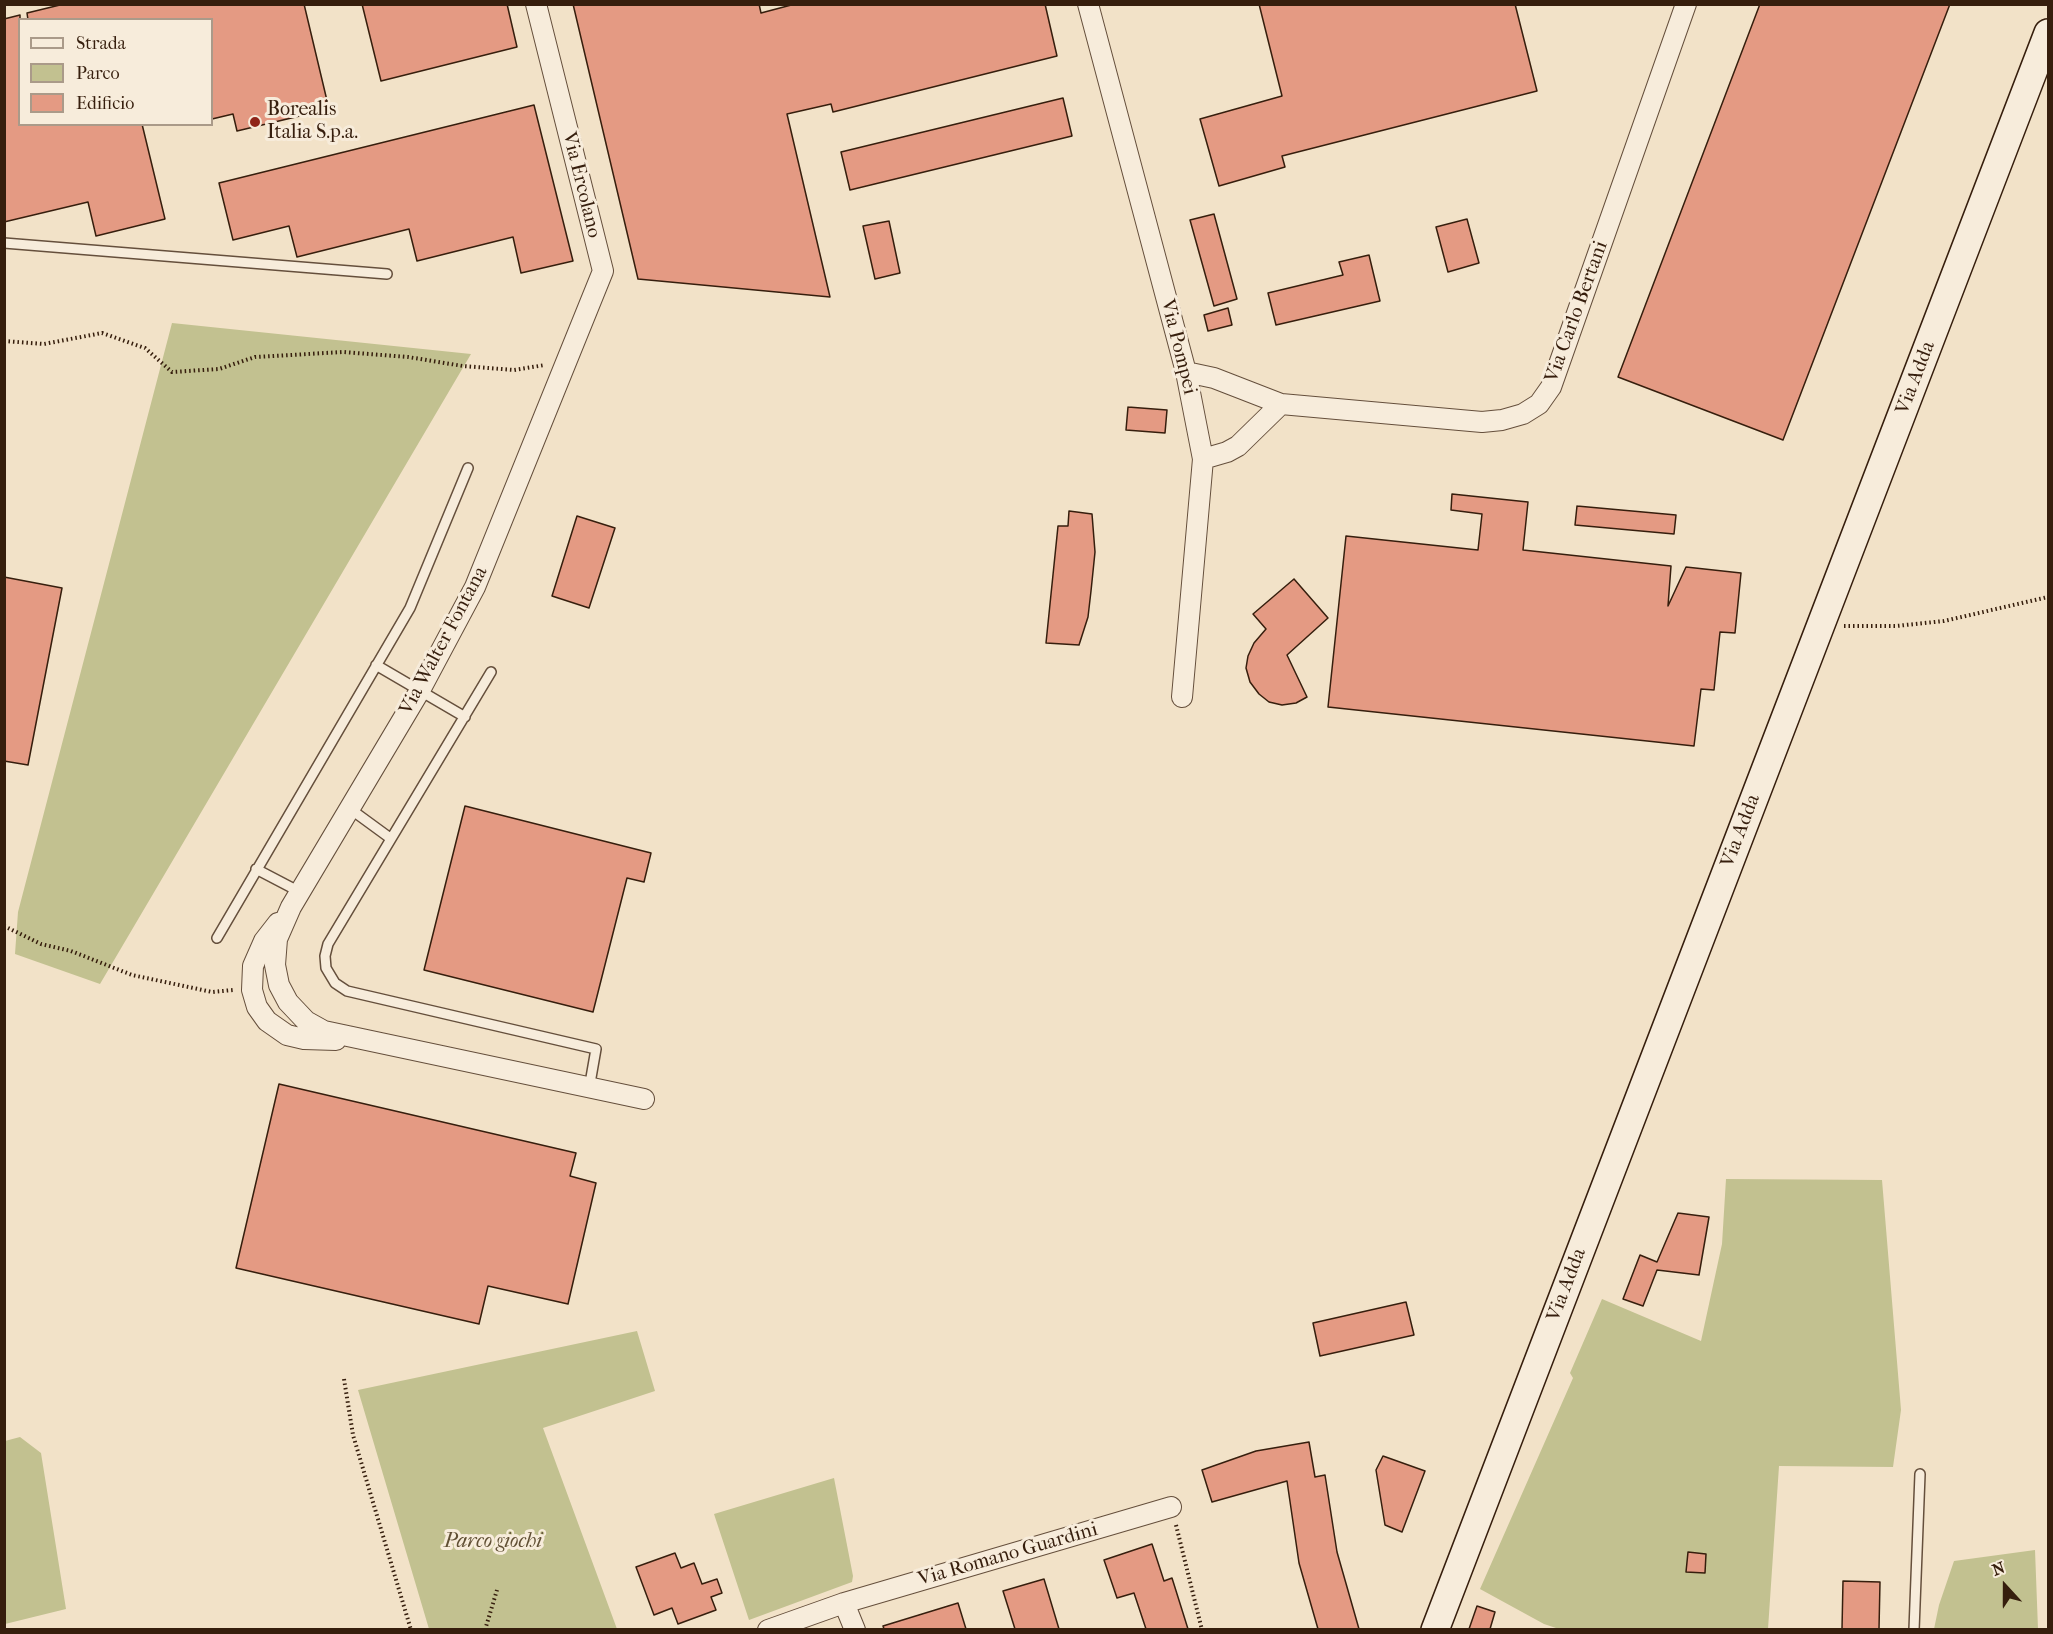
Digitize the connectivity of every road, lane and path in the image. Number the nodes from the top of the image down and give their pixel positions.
1 (536, 4) edge
2 (1088, 4) edge
3 (1686, 4) edge
4 (2049, 33) edge
5 (4, 243) edge
6 (387, 274) dead end
7 (4, 341) edge
8 (566, 361) junction
9 (1186, 372) junction
10 (1281, 404) junction
11 (1203, 459) junction
12 (468, 468) dead end
13 (2049, 597) edge
14 (1822, 626) junction
15 (376, 665) junction
16 (491, 672) dead end
17 (419, 692) junction
18 (1182, 697) dead end
19 (465, 717) junction
20 (349, 808) junction
21 (390, 838) junction
22 (256, 869) junction
23 (296, 899) junction
24 (4, 926) edge
25 (217, 938) dead end
26 (251, 984) junction
27 (359, 1040) junction
28 (589, 1089) junction
29 (644, 1099) dead end
30 (344, 1379) dead end
31 (1920, 1474) dead end
32 (1171, 1507) joint
33 (497, 1590) dead end
34 (844, 1603) junction
35 (411, 1629) edge
36 (485, 1629) edge
37 (768, 1629) edge
38 (855, 1629) edge
39 (1202, 1629) edge
40 (1435, 1629) edge
41 (1914, 1629) edge

1 - 8 street, Via Ercolano
2 - 9 street, Via Pompei
3 - 10 street, Via Carlo Bertani
4 - 14 main road, Via Adda
5 - 6 lane
7 - 8 path
8 - 17 street, Via Walter Fontana
9 - 10 street, Via Carlo Bertani
9 - 11 street, Via Pompei
10 - 11 street
11 - 18 street, Via Pompei
12 - 15 lane
13 - 14 path
14 - 40 main road, Via Adda
15 - 17 lane
15 - 22 lane
16 - 19 lane
17 - 19 lane
17 - 20 street, Via Walter Fontana
19 - 21 lane
20 - 21 lane
20 - 23 street, Via Walter Fontana
21 - 28 lane
22 - 23 lane
22 - 25 lane
23 - 26 street, Via Walter Fontana
23 - 27 street, Via Walter Fontana
24 - 26 path
26 - 27 street, Via Walter Fontana
27 - 28 street, Via Walter Fontana
28 - 29 street, Via Walter Fontana
30 - 35 path
31 - 41 lane
32 - 34 street, Via Romano Guardini
32 - 39 path
33 - 36 path
34 - 37 street, Via Romano Guardini
34 - 38 street

